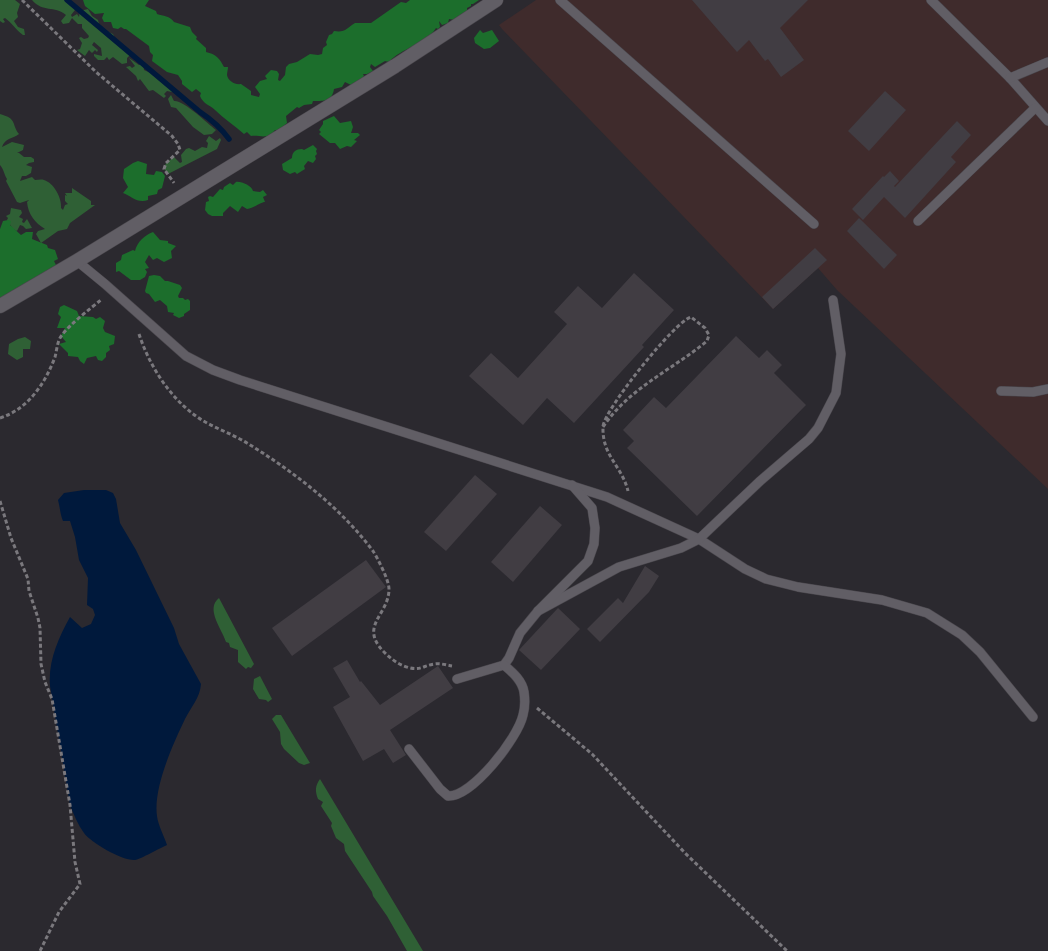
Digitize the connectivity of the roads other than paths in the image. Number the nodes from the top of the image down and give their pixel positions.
1 (496, 0) edge
2 (560, 0) edge
3 (930, 0) edge
4 (1048, 62) edge
5 (1010, 78) junction
6 (1035, 108) junction
7 (1048, 121) edge
8 (918, 221) dead end
9 (814, 224) dead end
10 (77, 261) junction
11 (833, 300) dead end
12 (0, 306) edge
13 (1048, 389) edge
14 (1001, 391) dead end
15 (572, 485) junction
16 (699, 539) junction
17 (538, 611) junction
18 (504, 664) junction
19 (457, 679) dead end
20 (1033, 717) dead end
21 (409, 750) dead end

1 - 10 street
2 - 9 lane
3 - 5 lane
4 - 5 lane
5 - 6 lane
6 - 7 lane
6 - 8 lane
10 - 12 street
10 - 15 lane
11 - 16 lane
13 - 14 lane
15 - 16 lane
15 - 17 lane
16 - 17 lane
16 - 20 lane
17 - 18 lane
18 - 19 lane
18 - 21 lane

